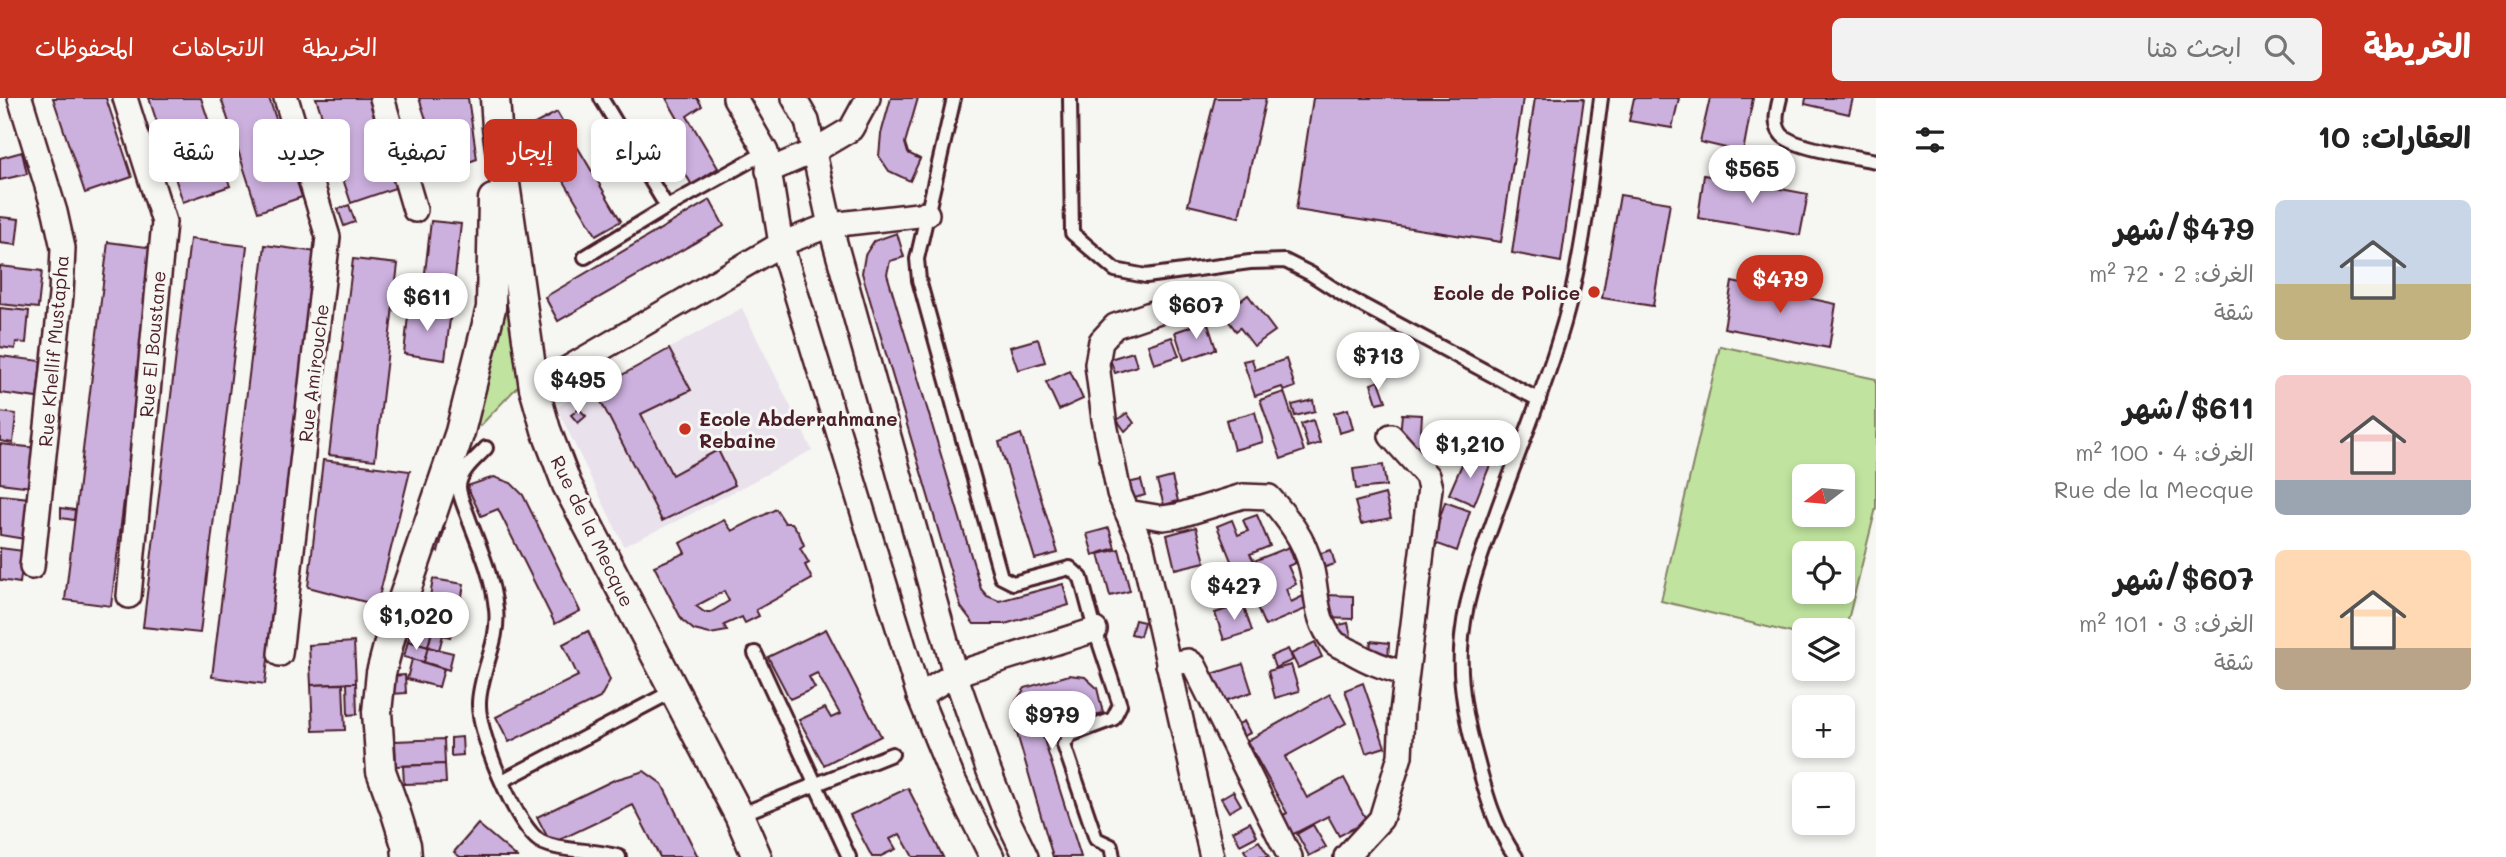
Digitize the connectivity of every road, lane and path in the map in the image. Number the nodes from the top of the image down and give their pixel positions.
1 (20, 98) edge
2 (125, 98) edge
3 (286, 98) edge
4 (382, 98) edge
5 (495, 98) edge
6 (601, 98) edge
7 (735, 98) edge
8 (793, 98) edge
9 (868, 98) edge
10 (954, 98) edge
11 (1070, 98) edge
12 (1601, 98) edge
13 (1780, 98) edge
14 (496, 119) edge
15 (814, 151) junction
16 (1876, 161) edge
17 (767, 162) junction
18 (495, 182) edge
19 (505, 182) edge
20 (667, 207) junction
21 (415, 210) dead end
22 (927, 214) junction
23 (830, 225) junction
24 (781, 244) junction
25 (586, 257) dead end
26 (1186, 302) dead end
27 (534, 388) junction
28 (1539, 400) junction
29 (1391, 436) dead end
30 (486, 448) dead end
31 (1127, 512) junction
32 (32, 567) dead end
33 (128, 596) dead end
34 (1095, 630) junction
35 (755, 653) dead end
36 (280, 654) dead end
37 (1168, 664) junction
38 (956, 674) junction
39 (1406, 674) junction
40 (673, 691) junction
41 (919, 696) junction
42 (892, 754) dead end
43 (502, 781) junction
44 (816, 785) junction
45 (739, 815) junction
46 (407, 857) edge
47 (619, 857) edge
48 (757, 857) edge
49 (849, 857) edge
50 (992, 857) edge
51 (1026, 857) edge
52 (1113, 857) edge
53 (1212, 857) edge
54 (1290, 857) edge
55 (1346, 857) edge
56 (1516, 857) edge

1 - 32 street, Rue Khellif Mustapha
2 - 33 street, Rue El Boustane
3 - 36 street, Rue Amirouche
4 - 21 street
5 - 14 street, Rue de la Mecque
6 - 20 lane
7 - 17 street
8 - 15 street
9 - 15 street
10 - 22 lane
11 - 28 lane
12 - 28 lane
13 - 16 lane
15 - 17 street
15 - 23 street
17 - 20 lane
17 - 24 street
18 - 46 street
19 - 27 street, Rue de la Mecque
20 - 25 lane
22 - 23 street
22 - 34 lane
23 - 24 street
23 - 38 street
24 - 27 street
24 - 41 street
26 - 31 street
27 - 40 street, Rue de la Mecque
28 - 56 lane
29 - 39 street
30 - 43 lane
31 - 37 street
31 - 39 street
34 - 38 street
34 - 52 lane
35 - 44 lane
37 - 53 street
37 - 54 street
38 - 41 street
38 - 51 street
39 - 55 street
40 - 43 lane
40 - 45 street, Rue de la Mecque
41 - 50 street
42 - 44 lane
43 - 47 lane
44 - 45 lane
44 - 49 lane
45 - 48 street, Rue de la Mecque

